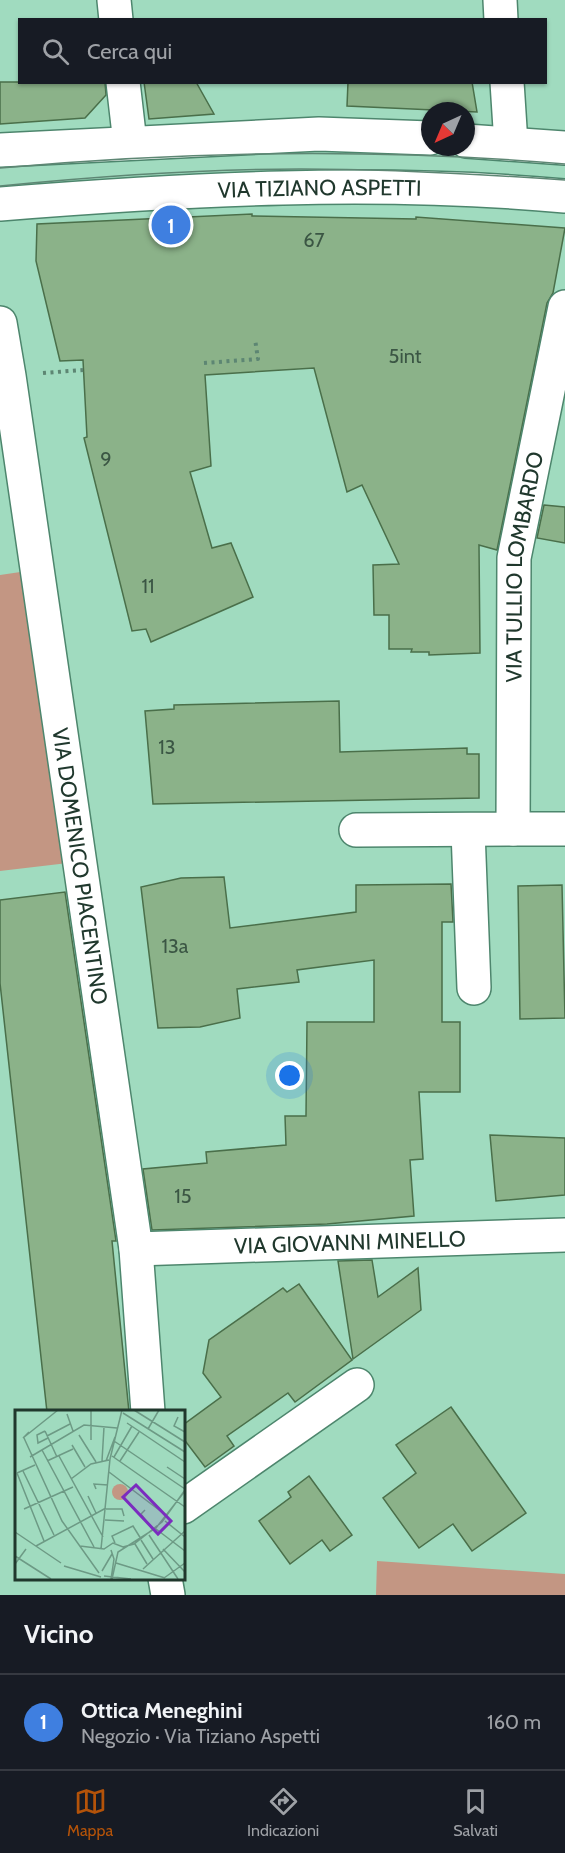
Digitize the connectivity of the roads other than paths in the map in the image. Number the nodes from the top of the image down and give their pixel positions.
1 (114, 0) edge
2 (500, 0) edge
3 (116, 18) edge
4 (501, 18) edge
5 (123, 84) edge
6 (507, 84) edge
7 (421, 138) edge
8 (475, 142) edge
9 (130, 143) junction
10 (511, 144) junction
11 (565, 148) edge
12 (0, 150) edge
13 (565, 196) edge
14 (0, 204) edge
15 (565, 307) edge
16 (0, 323) edge
17 (513, 829) junction
18 (565, 829) edge
19 (356, 830) dead end
20 (468, 831) junction
21 (474, 988) dead end
22 (565, 1235) edge
23 (136, 1249) junction
24 (357, 1385) dead end
25 (148, 1410) edge
26 (184, 1506) edge
27 (165, 1580) edge
28 (168, 1595) edge

1 - 3 street
2 - 4 street
5 - 9 street
6 - 10 street
7 - 9 street
8 - 10 street
9 - 12 street
10 - 11 street
13 - 14 street, VIA TIZIANO ASPETTI
15 - 17 street, VIA TULLIO LOMBARDO
16 - 23 street, VIA DOMENICO PIACENTINO
17 - 18 street
17 - 20 street
19 - 20 street
20 - 21 street
22 - 23 street, VIA GIOVANNI MINELLO
23 - 25 street, VIA DOMENICO PIACENTINO
24 - 26 street
27 - 28 street

